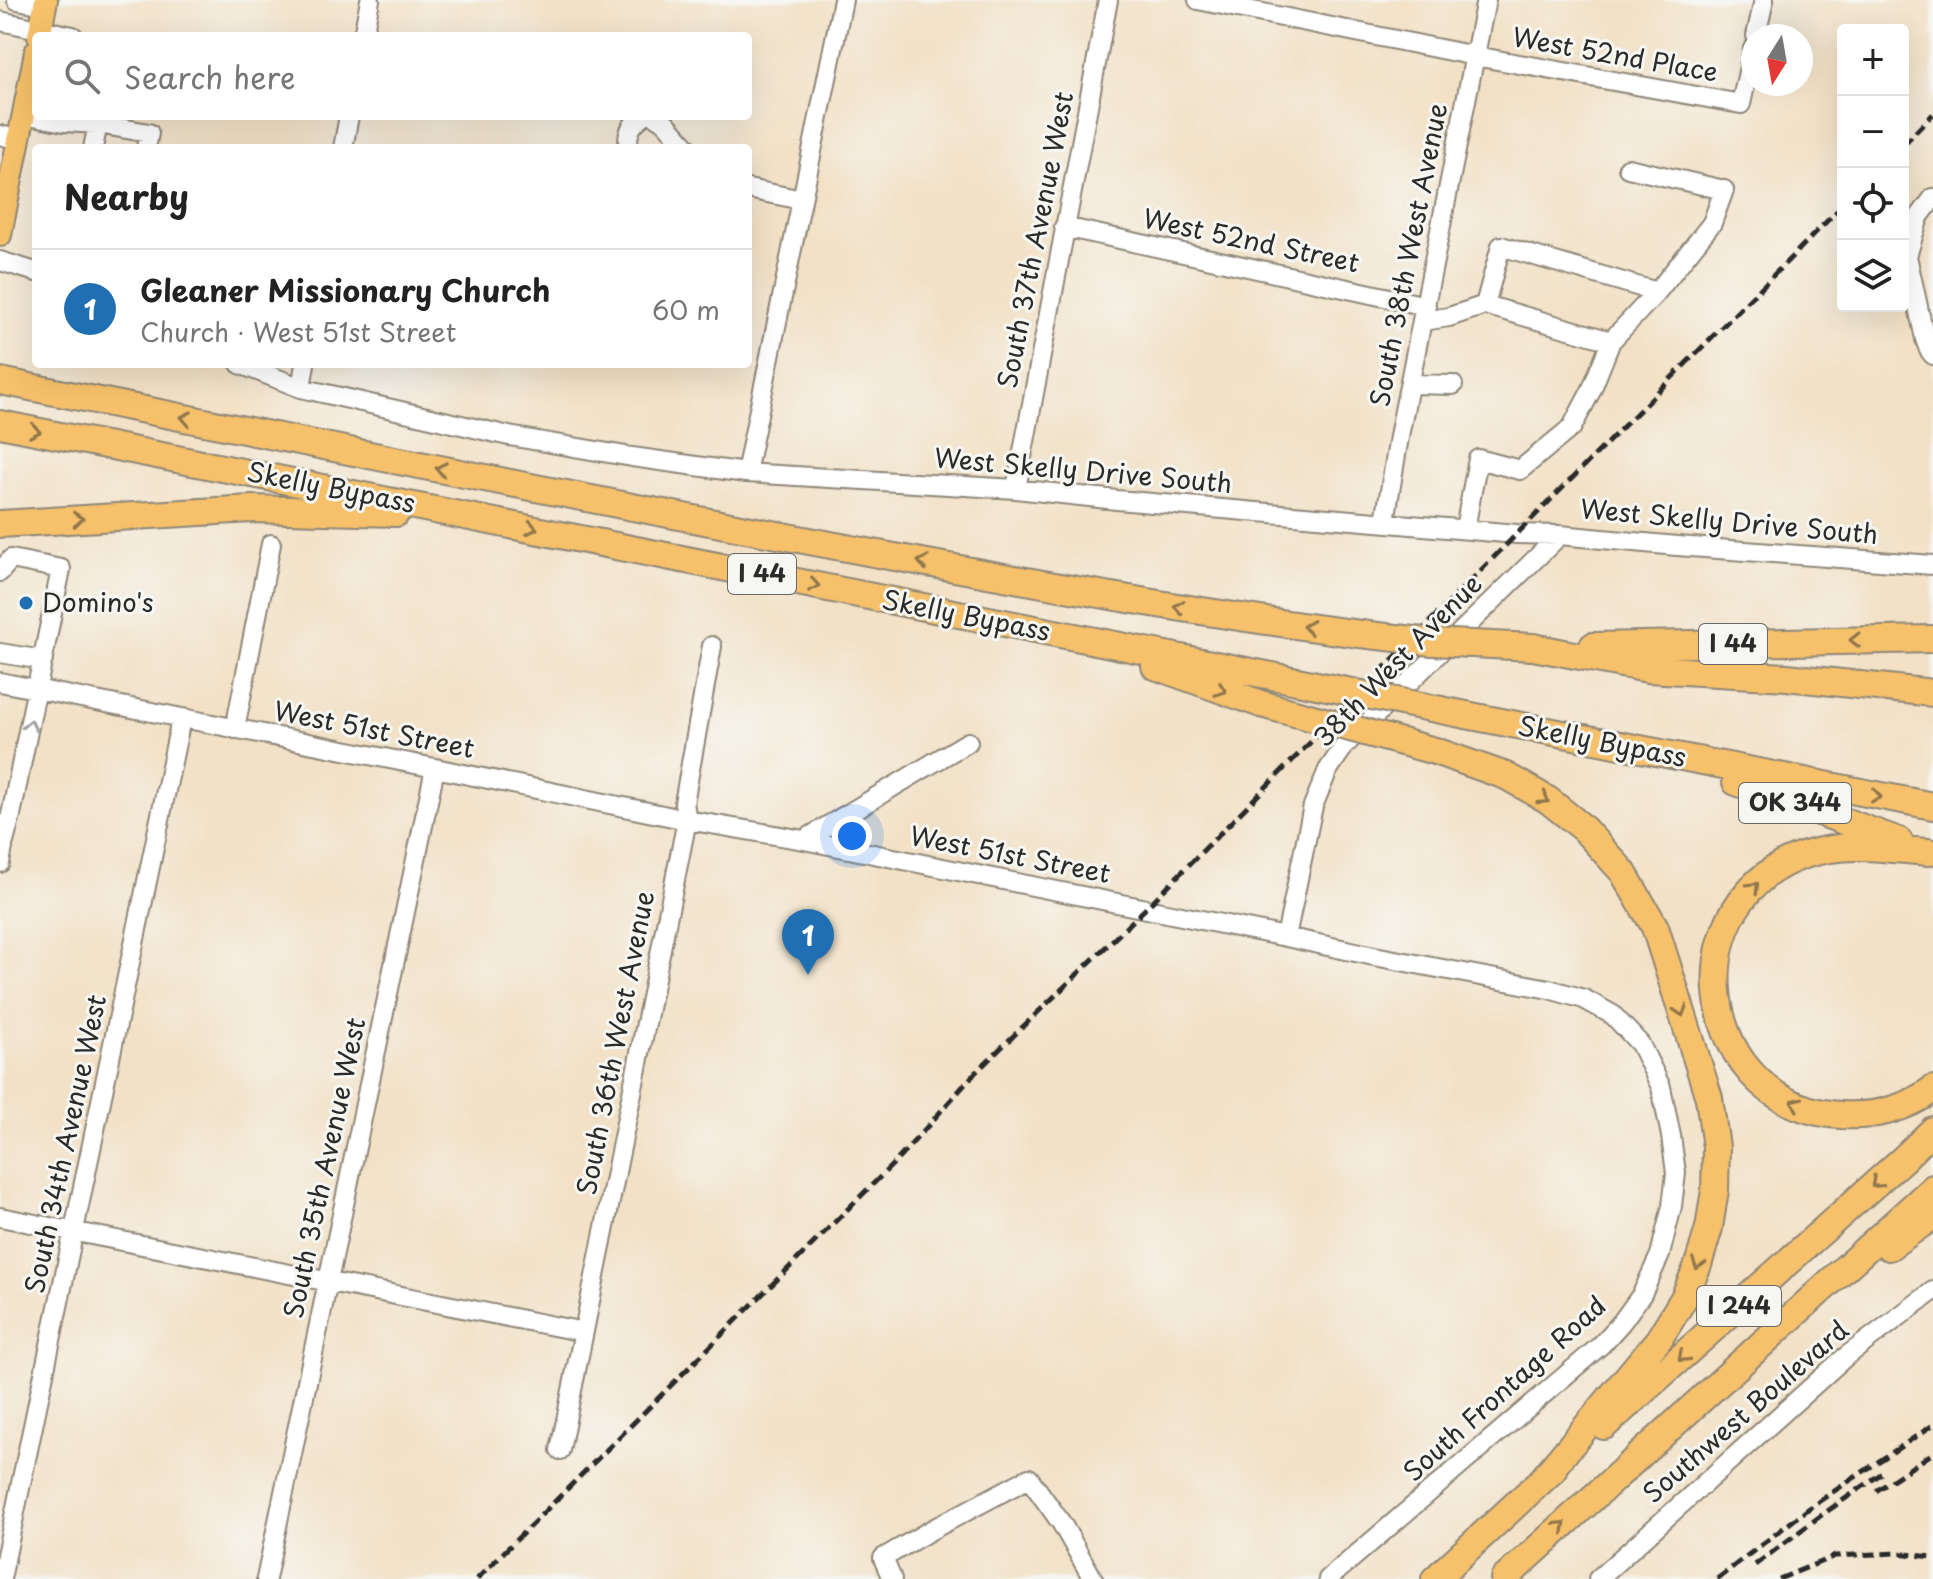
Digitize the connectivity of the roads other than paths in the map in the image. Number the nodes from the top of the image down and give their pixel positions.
1 (17, 0) edge
2 (370, 0) edge
3 (843, 0) edge
4 (1108, 0) edge
5 (1198, 0) edge
6 (1486, 0) edge
7 (1764, 0) edge
8 (46, 3) edge
9 (0, 21) edge
10 (1759, 24) edge
11 (40, 32) edge
12 (364, 32) edge
13 (1475, 56) junction
14 (32, 89) edge
15 (1743, 96) edge
16 (24, 114) junction
17 (32, 116) edge
18 (54, 120) edge
19 (348, 120) edge
20 (638, 120) edge
21 (661, 120) edge
22 (98, 124) junction
23 (9, 138) edge
24 (94, 144) edge
25 (147, 144) edge
26 (344, 144) edge
27 (629, 144) edge
28 (684, 144) edge
29 (1628, 168) dead end
30 (752, 190) edge
31 (1933, 198) edge
32 (802, 200) junction
33 (1064, 227) junction
34 (0, 235) edge
35 (0, 261) edge
36 (32, 271) edge
37 (1657, 292) junction
38 (1485, 305) junction
39 (1424, 314) junction
40 (1611, 341) junction
41 (1933, 355) edge
42 (250, 368) edge
43 (304, 368) edge
44 (0, 381) edge
45 (1410, 384) junction
46 (1453, 385) dead end
47 (301, 388) junction
48 (0, 424) edge
49 (746, 473) junction
50 (1016, 489) junction
51 (455, 513) junction
52 (1385, 521) junction
53 (0, 524) edge
54 (1465, 529) junction
55 (1560, 535) junction
56 (271, 544) dead end
57 (1933, 565) edge
58 (0, 572) edge
59 (1068, 636) junction
60 (1933, 639) edge
61 (712, 646) dead end
62 (1533, 647) junction
63 (0, 653) edge
64 (43, 660) junction
65 (0, 682) edge
66 (37, 690) junction
67 (1933, 693) edge
68 (181, 719) junction
69 (235, 729) junction
70 (968, 742) dead end
71 (1662, 754) junction
72 (435, 768) junction
73 (1933, 806) edge
74 (4, 817) edge
75 (687, 820) junction
76 (804, 840) junction
77 (2, 851) edge
78 (1931, 852) edge
79 (1286, 937) junction
80 (1933, 1089) edge
81 (1933, 1130) edge
82 (1933, 1188) edge
83 (1672, 1206) joint
84 (1933, 1216) edge
85 (0, 1217) edge
86 (75, 1232) junction
87 (328, 1282) junction
88 (1933, 1291) edge
89 (1804, 1306) junction
90 (584, 1332) junction
91 (560, 1450) dead end
92 (1542, 1480) junction
93 (1, 1579) edge
94 (266, 1579) edge
95 (892, 1579) edge
96 (1093, 1579) edge
97 (1328, 1579) edge
98 (1435, 1579) edge
99 (1504, 1579) edge
100 (1598, 1579) edge

1 - 8 street
2 - 12 street
3 - 32 street
4 - 33 street, South 37th Avenue West
5 - 13 street, West 52nd Place
6 - 13 street, South 38th West Avenue
7 - 10 street
8 - 11 main road
9 - 11 street
13 - 15 street, West 52nd Place
13 - 39 street, South 38th West Avenue
14 - 16 main road
16 - 17 street
16 - 23 main road
18 - 22 street
19 - 26 street
20 - 27 street
21 - 28 street
22 - 24 street
22 - 25 street
23 - 34 main road
29 - 37 street
30 - 32 street
31 - 41 street
32 - 49 street
33 - 39 street, West 52nd Street
33 - 50 street, South 37th Avenue West
35 - 36 street
37 - 38 street
37 - 40 street
38 - 39 street
38 - 40 street
39 - 45 street, South 38th West Avenue
40 - 54 street
42 - 47 street, West Skelly Drive South
43 - 47 street
62 -> 44 highway, Skelly Bypass / I 44, bridge
45 - 46 street
45 - 52 street, South 38th West Avenue
47 - 49 street, West Skelly Drive South
48 -> 51 highway, Skelly Bypass / I 44
49 - 50 street, West Skelly Drive South
50 - 52 street, West Skelly Drive South
53 -> 51 highway
51 -> 59 highway, Skelly Bypass / I 44
52 - 54 street, West Skelly Drive South
54 - 55 street, West Skelly Drive South
55 - 57 street, West Skelly Drive South
55 - 79 street, 38th West Avenue
56 - 69 street
58 - 64 street
59 - 71 highway, Skelly Bypass / I 44, bridge
59 -> 92 highway, bridge
60 -> 62 highway, Skelly Bypass / I 44
61 - 75 street, South 36th West Avenue
62 - 67 highway
63 - 64 street
64 - 66 street
65 - 66 street, West 51st Street
66 - 68 street, West 51st Street
74 -> 66 street
68 - 69 street, West 51st Street
68 - 86 street, South 34th Avenue West
69 - 72 street, West 51st Street
70 - 76 street
71 -> 73 highway, Skelly Bypass / I 44
71 - 78 highway, OK 344
72 - 75 street, West 51st Street
72 - 87 street, South 35th Avenue West
74 - 77 street
75 - 76 street, West 51st Street
75 - 90 street, South 36th West Avenue
76 - 79 street, West 51st Street
80 -> 78 highway
79 - 83 street, West 51st Street
81 -> 92 highway, I 244
82 - 89 highway, I 244
83 - 97 street, South Frontage Road
84 - 89 highway
85 - 86 street
86 - 87 street
86 - 93 street, South 34th Avenue West
87 - 90 street
87 - 94 street, South 35th Avenue West
88 - 100 street, Southwest Boulevard
99 -> 89 highway, I 244
90 - 91 street, South 36th West Avenue
92 - 98 highway, I 244
95 - 96 street

